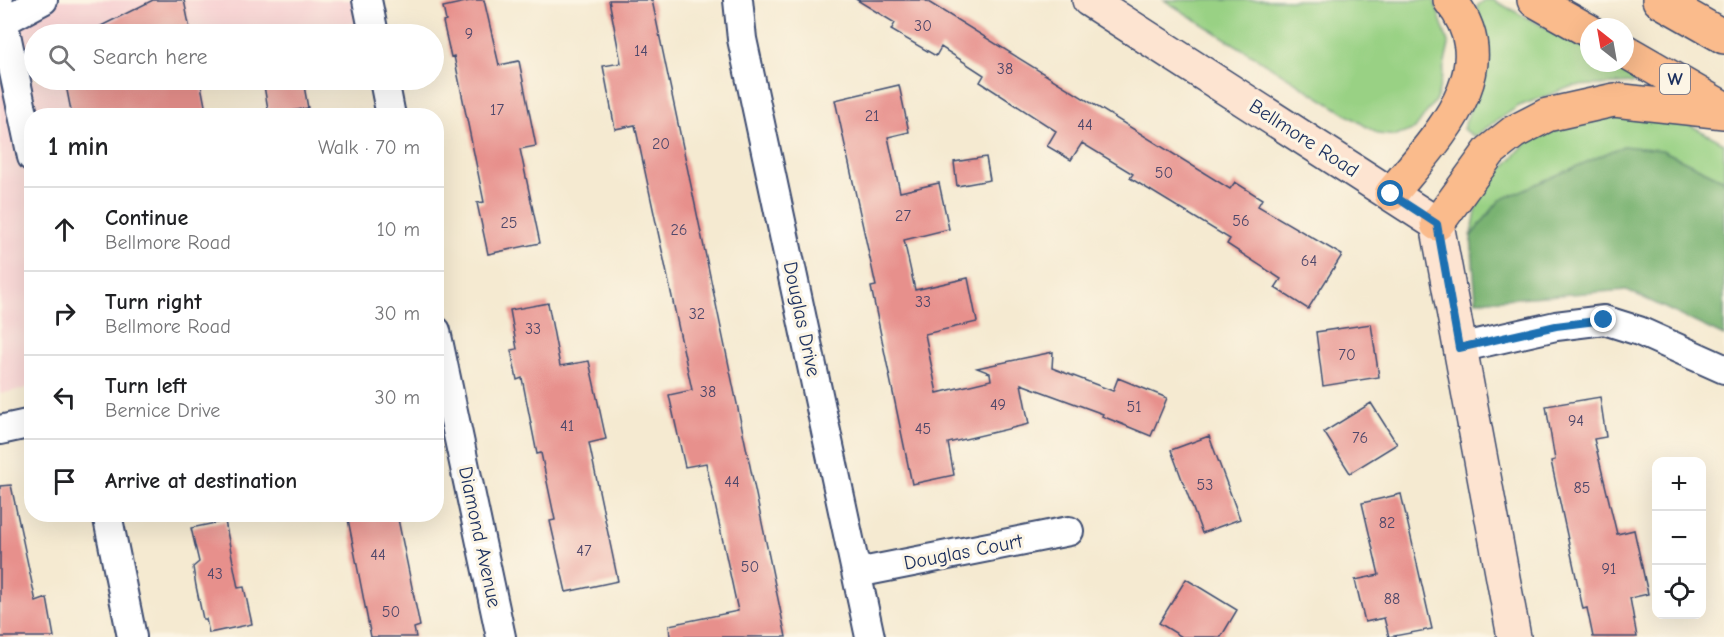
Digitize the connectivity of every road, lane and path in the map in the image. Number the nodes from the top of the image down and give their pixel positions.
1 (43, 0) edge
2 (367, 0) edge
3 (738, 0) edge
4 (1089, 0) edge
5 (1450, 0) edge
6 (1534, 0) edge
7 (1659, 0) edge
8 (1692, 0) edge
9 (1, 17) edge
10 (372, 24) edge
11 (1724, 25) edge
12 (1580, 26) edge
13 (1724, 37) edge
14 (1634, 56) edge
15 (386, 90) edge
16 (389, 108) edge
17 (1724, 110) edge
18 (24, 121) edge
19 (1391, 194) junction
20 (1437, 224) junction
21 (1459, 348) junction
22 (1724, 369) edge
23 (444, 370) edge
24 (24, 425) edge
25 (0, 430) edge
26 (109, 522) edge
27 (1069, 531) dead end
28 (857, 573) junction
29 (132, 637) edge
30 (501, 637) edge
31 (870, 637) edge
32 (1514, 637) edge

1 - 9 street
2 - 10 street
3 - 28 street, Douglas Drive
4 - 19 main road, Bellmore Road
5 - 19 highway
6 - 12 highway
7 - 13 highway
8 - 11 highway
9 - 18 street
14 - 17 highway, W
15 - 16 street
17 - 20 highway
19 - 20 main road, Bellmore Road
20 - 21 main road
21 - 22 street
21 - 32 main road
23 - 30 street, Diamond Avenue
24 - 25 street
26 - 29 street
27 - 28 street, Douglas Court
28 - 31 street, Douglas Drive

